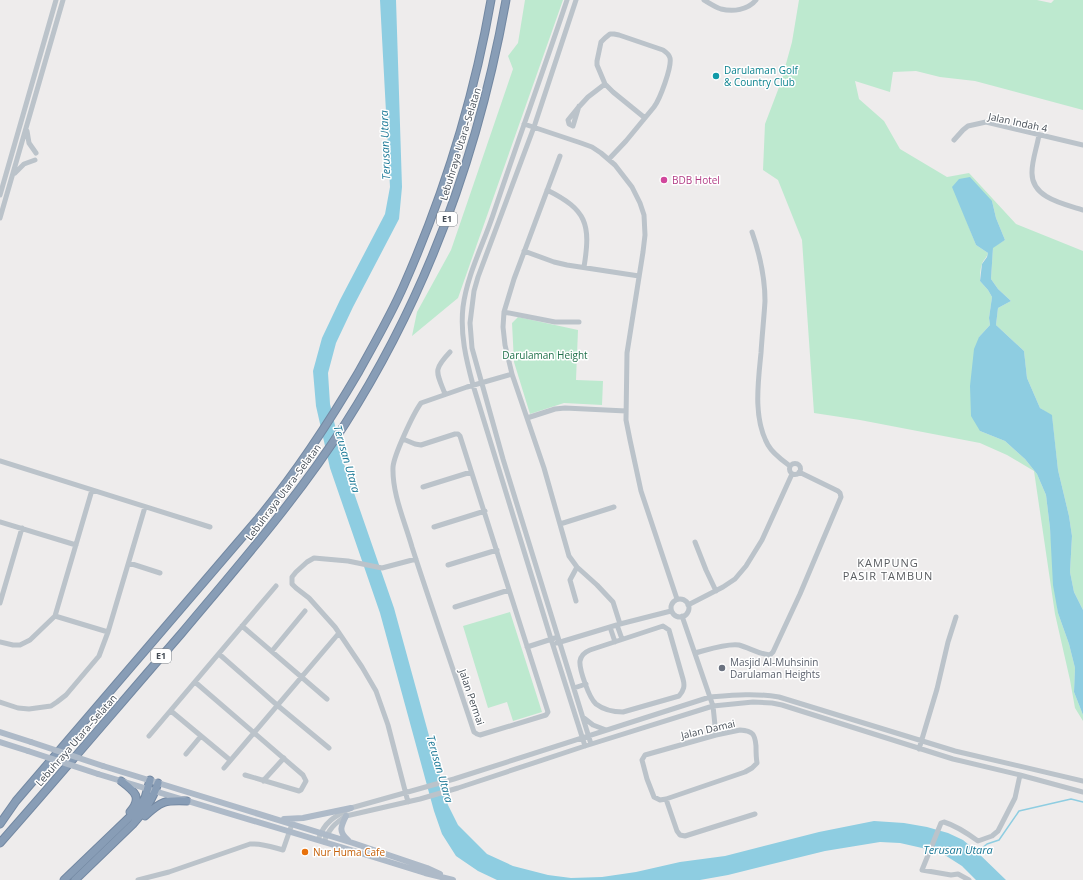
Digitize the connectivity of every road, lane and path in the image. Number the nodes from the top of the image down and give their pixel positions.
1 (56, 0) edge
2 (63, 0) edge
3 (491, 0) edge
4 (506, 0) edge
5 (567, 0) edge
6 (576, 0) edge
7 (704, 0) edge
8 (756, 0) edge
9 (605, 84) junction
10 (579, 106) dead end
11 (645, 118) junction
12 (27, 124) junction
13 (524, 124) junction
14 (534, 127) junction
15 (1039, 135) junction
16 (954, 140) dead end
17 (1083, 145) edge
18 (36, 153) dead end
19 (560, 156) dead end
20 (609, 159) junction
21 (35, 160) dead end
22 (13, 175) junction
23 (547, 190) junction
24 (0, 195) edge
25 (1083, 210) edge
26 (0, 218) edge
27 (752, 232) dead end
28 (524, 250) junction
29 (584, 267) junction
30 (639, 276) junction
31 (504, 312) junction
32 (579, 322) dead end
33 (450, 352) dead end
34 (512, 374) junction
35 (482, 383) junction
36 (473, 385) junction
37 (445, 394) junction
38 (626, 411) junction
39 (527, 418) junction
40 (403, 439) junction
41 (0, 461) edge
42 (790, 466) junction
43 (471, 472) junction
44 (799, 472) junction
45 (792, 474) junction
46 (423, 487) dead end
47 (92, 490) junction
48 (145, 507) junction
49 (614, 507) dead end
50 (485, 511) junction
51 (0, 522) edge
52 (560, 524) junction
53 (210, 527) dead end
54 (434, 527) dead end
55 (22, 528) junction
56 (695, 542) dead end
57 (76, 544) junction
58 (497, 550) junction
59 (416, 559) junction
60 (129, 563) junction
61 (448, 565) dead end
62 (577, 567) junction
63 (160, 573) dead end
64 (0, 581) edge
65 (6, 583) junction
66 (276, 586) dead end
67 (509, 590) junction
68 (716, 591) junction
69 (677, 599) junction
70 (576, 601) dead end
71 (0, 603) edge
72 (688, 605) junction
73 (455, 607) dead end
74 (305, 611) dead end
75 (671, 611) junction
76 (55, 616) junction
77 (682, 616) junction
78 (956, 617) dead end
79 (619, 624) junction
80 (242, 626) junction
81 (610, 627) junction
82 (108, 632) junction
83 (339, 633) junction
84 (622, 639) junction
85 (559, 640) junction
86 (0, 642) edge
87 (552, 642) junction
88 (615, 642) junction
89 (527, 647) junction
90 (272, 652) junction
91 (695, 653) junction
92 (219, 654) junction
93 (302, 676) junction
94 (195, 682) junction
95 (586, 684) junction
96 (574, 688) junction
97 (710, 697) junction
98 (327, 699) dead end
99 (0, 702) edge
100 (277, 705) junction
101 (713, 706) junction
102 (171, 711) junction
103 (583, 717) junction
104 (606, 730) junction
105 (0, 732) edge
106 (254, 732) junction
107 (716, 734) junction
108 (149, 736) dead end
109 (201, 736) junction
110 (589, 736) junction
111 (582, 738) junction
112 (922, 741) junction
113 (0, 742) edge
114 (591, 744) junction
115 (585, 746) junction
116 (329, 748) dead end
117 (920, 750) junction
118 (186, 754) dead end
119 (284, 758) junction
120 (230, 760) junction
121 (224, 768) dead end
122 (246, 775) dead end
123 (1020, 775) junction
124 (150, 780) junction
125 (121, 781) junction
126 (263, 781) junction
127 (1083, 781) edge
128 (158, 783) junction
129 (151, 790) junction
130 (1083, 792) edge
131 (405, 793) junction
132 (666, 799) junction
133 (16, 801) junction
134 (187, 801) junction
135 (408, 802) junction
136 (351, 808) junction
137 (755, 814) dead end
138 (346, 816) junction
139 (0, 818) edge
140 (276, 819) junction
141 (0, 824) edge
142 (292, 824) junction
143 (15, 826) junction
144 (289, 831) junction
145 (324, 834) junction
146 (321, 841) junction
147 (0, 842) edge
148 (353, 843) junction
149 (0, 848) edge
150 (100, 851) junction
151 (950, 877) edge
152 (64, 880) edge
153 (75, 880) edge
154 (138, 880) edge
155 (454, 880) edge
156 (969, 880) edge

1 - 24 street
2 - 12 street
3 - 133 highway, Lebuhraya Utara–Selatan / E1
4 - 143 highway, Lebuhraya Utara–Selatan / E1
5 - 13 street
6 - 14 street
7 - 8 street
9 - 10 street
9 - 11 street
9 - 11 street
11 - 20 street
12 - 18 street
12 - 22 street
13 - 14 street
13 - 36 street
14 - 20 street
14 - 35 street
15 - 16 street, Jalan Indah 4
15 - 17 street, Jalan Indah 4
15 - 25 street
19 - 23 street
20 - 30 street
21 - 22 street
22 - 26 street
23 - 28 street
23 - 29 street
27 - 42 street
28 - 29 street
28 - 31 street
29 - 30 street
30 - 38 street
31 - 32 street
31 - 34 street
33 - 37 street
34 - 35 street, Jalan Permai
34 - 39 street
35 - 36 street, Jalan Permai
35 - 85 street
36 - 37 street, Jalan Permai
36 - 87 street
37 - 40 street, Jalan Permai
38 - 39 street
38 - 69 street
39 - 52 street
40 - 43 street, Jalan Permai
40 - 59 street, Jalan Permai
41 - 47 street
42 - 44 street
42 - 45 street
43 - 46 street
43 - 50 street, Jalan Permai
44 - 45 street
44 - 91 street
45 - 68 street
47 - 48 street
47 - 57 street
48 - 53 street
48 - 60 street
49 - 52 street
50 - 54 street
50 - 58 street, Jalan Permai
51 - 55 street
52 - 62 street
55 - 57 street
55 - 65 street
56 - 68 street
57 - 76 street
58 - 61 street
58 - 67 street, Jalan Permai
59 - 83 street
59 - 89 street, Jalan Permai
60 - 63 street
60 - 82 street
62 - 70 street
62 - 79 street
64 - 65 street
65 - 71 street
66 - 80 street
67 - 73 street
67 - 89 street, Jalan Permai
68 - 72 street
69 - 72 street
69 - 75 street
72 - 77 street
74 - 90 street
75 - 77 street
75 - 79 street
76 - 82 street
76 - 86 street
77 - 91 street
78 - 112 street
79 - 81 street
79 - 84 street
80 - 90 street
80 - 92 street
81 - 85 street
81 - 88 street
82 - 99 street
83 - 93 street
83 - 131 street
84 - 88 street
84 - 95 street
85 - 87 street
85 - 96 street
87 - 89 street
87 - 111 street
88 - 95 street
90 - 93 street
91 - 97 street
92 - 94 street
92 - 100 street
93 - 98 street
93 - 100 street
94 - 102 street
94 - 106 street
95 - 96 street
96 - 103 street
97 - 101 street
97 - 104 street
97 - 112 street
100 - 106 street
100 - 116 street
101 - 107 street
101 - 114 street
101 - 117 street
102 - 108 street
102 - 109 street
103 - 104 street
103 - 110 street
104 - 110 street
105 - 124 main road, bridge
106 - 119 street
106 - 120 street
107 - 132 street, Jalan Damai
107 - 132 street, Jalan Damai
109 - 118 street
109 - 120 street
110 - 111 street
110 - 114 street
111 - 115 street
111 - 131 street
112 - 117 street
112 - 127 street
113 - 125 main road, bridge
114 - 115 street
115 - 135 street
117 - 123 street
119 - 126 street
119 - 126 street
120 - 121 street
122 - 126 street
123 - 130 street
123 - 151 street
124 - 128 main road
124 - 129 highway
125 - 129 main road
125 - 150 highway
128 - 129 highway
128 - 140 main road
129 - 134 main road
129 - 150 highway
131 - 135 street
131 - 136 street
132 - 137 street
133 - 139 highway
133 - 141 highway, Lebuhraya Utara–Selatan / E1
134 - 144 main road
134 - 150 highway
135 - 138 street
136 - 140 main road
136 - 145 street
138 - 145 street
138 - 148 main road
140 - 142 main road
142 - 144 street
142 - 145 main road
143 - 147 highway, Lebuhraya Utara–Selatan / E1
143 - 149 highway
144 - 146 main road
144 - 154 street
145 - 146 street
145 - 148 main road
146 - 155 main road
148 - 155 main road
150 - 152 highway
150 - 153 highway
151 - 156 street

